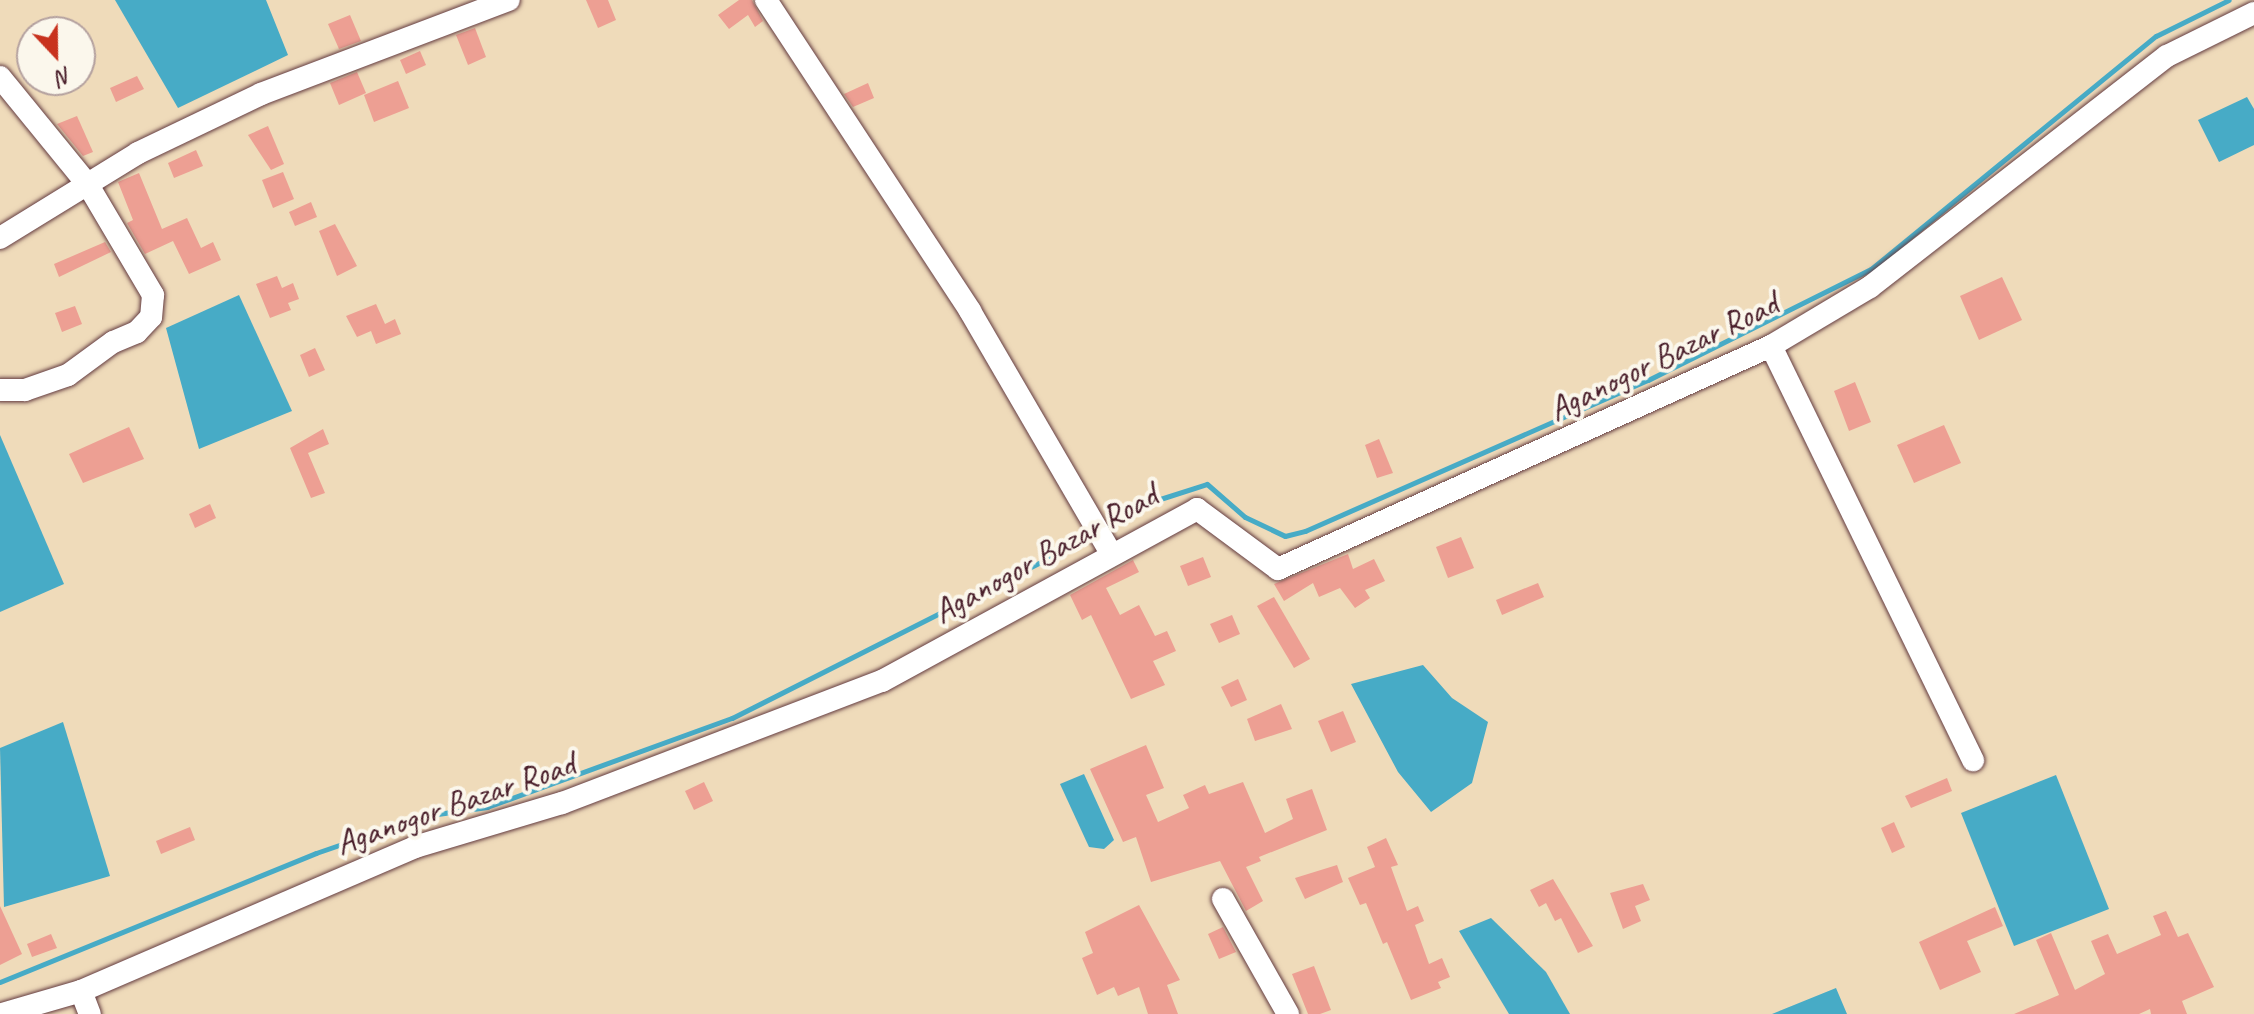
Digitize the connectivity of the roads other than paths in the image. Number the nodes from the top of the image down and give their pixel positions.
1 (509, 0) edge
2 (766, 0) edge
3 (2254, 13) edge
4 (0, 77) edge
5 (88, 185) junction
6 (0, 238) edge
7 (1771, 346) junction
8 (0, 390) edge
9 (1109, 549) junction
10 (1973, 760) dead end
11 (1223, 899) dead end
12 (81, 991) junction
13 (2, 1014) edge
14 (90, 1014) edge
15 (1288, 1014) edge

1 - 5 street
2 - 9 street
3 - 7 street, Aganogor Bazar Road
4 - 5 street
5 - 6 street
5 - 8 street
7 - 9 street, Aganogor Bazar Road
7 - 10 street
9 - 12 street, Aganogor Bazar Road
11 - 15 street
12 - 13 street, Aganogor Bazar Road
12 - 14 street

